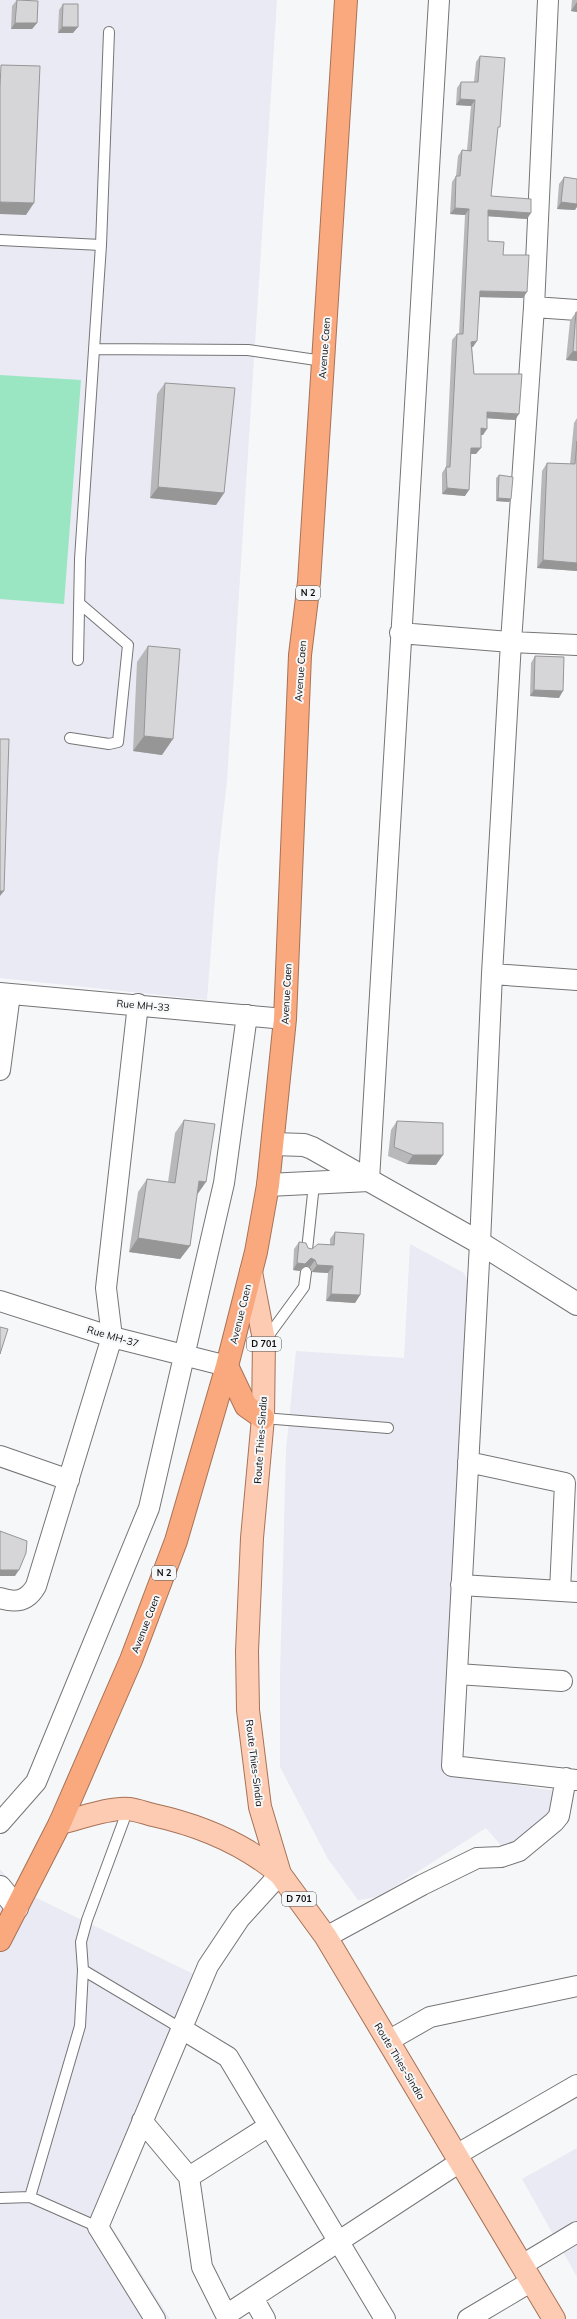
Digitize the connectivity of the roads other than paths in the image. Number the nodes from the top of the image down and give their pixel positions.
1 (346, 0) edge
2 (439, 0) edge
3 (548, 0) edge
4 (109, 32) dead end
5 (0, 240) edge
6 (101, 245) junction
7 (534, 307) junction
8 (577, 310) edge
9 (94, 349) junction
10 (323, 361) junction
11 (79, 603) junction
12 (400, 633) junction
13 (511, 642) junction
14 (577, 645) edge
15 (78, 660) dead end
16 (70, 738) dead end
17 (492, 974) junction
18 (577, 980) edge
19 (5, 993) edge
20 (138, 1004) junction
21 (247, 1015) junction
22 (285, 1019) junction
23 (0, 1070) edge
24 (273, 1144) junction
25 (368, 1180) junction
26 (314, 1184) junction
27 (268, 1185) junction
28 (480, 1243) junction
29 (307, 1250) edge
30 (251, 1272) junction
31 (306, 1272) edge
32 (0, 1300) edge
33 (577, 1304) edge
34 (112, 1337) junction
35 (264, 1340) junction
36 (184, 1355) junction
37 (227, 1366) junction
38 (263, 1418) junction
39 (388, 1428) dead end
40 (0, 1456) edge
41 (468, 1462) junction
42 (69, 1480) junction
43 (462, 1585) junction
44 (568, 1591) edge
45 (0, 1598) edge
46 (457, 1674) junction
47 (562, 1681) dead end
48 (572, 1779) edge
49 (128, 1809) junction
50 (0, 1823) edge
51 (60, 1823) junction
52 (280, 1874) junction
53 (0, 1887) edge
54 (17, 1908) junction
55 (326, 1937) junction
56 (0, 1940) edge
57 (84, 1970) junction
58 (577, 1986) edge
59 (182, 2029) junction
60 (388, 2041) junction
61 (577, 2085) edge
62 (142, 2121) junction
63 (269, 2126) junction
64 (458, 2159) junction
65 (189, 2177) junction
66 (30, 2197) junction
67 (0, 2198) edge
68 (98, 2227) junction
69 (577, 2232) edge
70 (339, 2242) junction
71 (527, 2273) junction
72 (253, 2298) junction
73 (155, 2319) edge
74 (266, 2319) edge
75 (385, 2319) edge
76 (468, 2319) edge
77 (554, 2319) edge

1 - 10 highway, Avenue Caen / N 2
2 - 12 street
3 - 7 street
4 - 6 lane
5 - 6 lane
6 - 9 lane
7 - 8 street
7 - 13 street
9 - 10 lane
9 - 11 lane
10 - 22 highway, Avenue Caen / N 2
11 - 15 lane
11 - 16 lane
12 - 13 street
12 - 25 street
13 - 14 street
13 - 17 street
17 - 18 street
17 - 28 street
19 - 20 street, Rue MH-33
19 - 23 street
20 - 21 street, Rue MH-33
20 - 34 street
21 - 22 street, Rue MH-33
21 - 36 street
22 - 24 highway, Avenue Caen / N 2
24 - 25 main road
24 - 27 highway, Avenue Caen / N 2
25 - 26 main road
25 - 28 main road
26 - 27 main road
26 - 29 lane
27 - 30 highway, Avenue Caen / N 2
28 - 33 main road
28 - 41 street
30 - 35 main road, Route Thies-Sindia / D 701
30 - 37 highway, Avenue Caen / N 2
31 - 35 lane
32 - 34 street, Rue MH-37
34 - 36 street, Rue MH-37
34 - 42 street
35 - 38 main road, Route Thies-Sindia / D 701
36 - 37 street, Rue MH-37
36 - 50 street
37 - 38 highway
37 - 51 highway, Avenue Caen / N 2
38 - 39 lane
38 - 52 main road, Route Thies-Sindia / D 701
40 - 42 street
41 - 43 street
41 - 44 street
42 - 45 street
43 - 44 street
43 - 46 street
46 - 47 street
46 - 48 street
48 - 55 street
49 - 51 main road
49 - 52 main road
49 - 57 lane
51 - 54 highway, Avenue Caen / N 2
52 - 55 main road, Route Thies-Sindia / D 701
52 - 59 street
53 - 54 main road
54 - 56 highway, Avenue Caen / N 2
55 - 60 main road, Route Thies-Sindia / D 701
57 - 59 lane
57 - 66 lane
58 - 60 street
59 - 62 street
59 - 63 street
60 - 64 main road, Route Thies-Sindia / D 701
61 - 64 street
62 - 65 street
62 - 68 street
63 - 65 street
63 - 70 street
64 - 70 street
64 - 71 main road, Route Thies-Sindia / D 701
65 - 72 street
66 - 67 lane
66 - 68 lane
68 - 73 street
69 - 71 street
70 - 72 street
70 - 75 street
71 - 76 street
71 - 77 main road, Route Thies-Sindia / D 701
72 - 74 street

